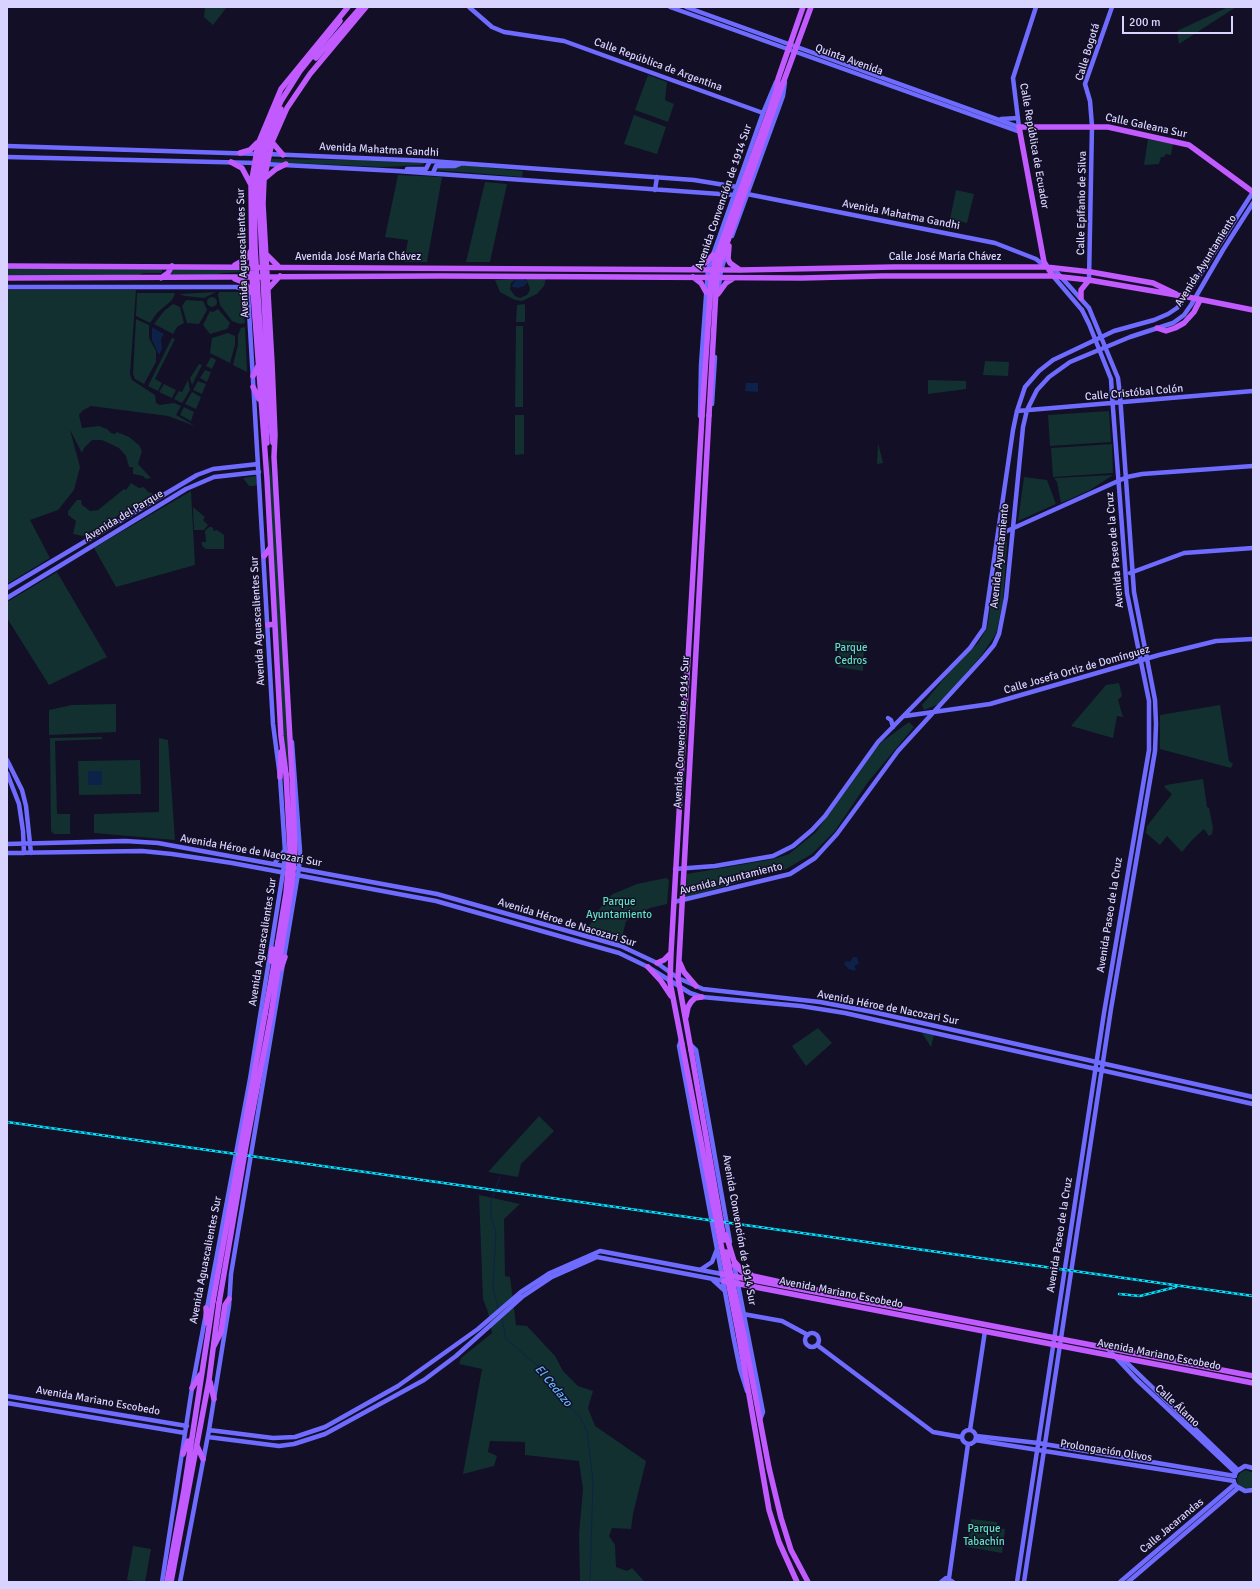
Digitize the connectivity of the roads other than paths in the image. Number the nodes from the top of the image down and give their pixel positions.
1 (348, 7) edge
2 (353, 7) edge
3 (361, 7) edge
4 (366, 7) edge
5 (469, 7) edge
6 (670, 7) edge
7 (686, 7) edge
8 (803, 7) edge
9 (811, 7) edge
10 (1036, 7) edge
11 (1112, 7) edge
12 (790, 46) junction
13 (797, 48) junction
14 (778, 79) junction
15 (786, 80) junction
16 (777, 93) junction
17 (763, 113) junction
18 (1018, 118) junction
19 (1000, 120) junction
20 (1092, 126) junction
21 (1020, 129) junction
22 (260, 138) junction
23 (258, 144) junction
24 (7, 146) edge
25 (270, 148) junction
26 (240, 153) junction
27 (255, 154) junction
28 (283, 155) junction
29 (7, 157) edge
30 (430, 161) junction
31 (231, 162) junction
32 (253, 163) junction
33 (462, 163) junction
34 (266, 164) junction
35 (286, 164) junction
36 (397, 171) junction
37 (433, 174) junction
38 (657, 177) junction
39 (264, 180) junction
40 (251, 185) junction
41 (737, 187) junction
42 (655, 190) junction
43 (1253, 192) edge
44 (250, 194) junction
45 (747, 194) junction
46 (263, 195) junction
47 (734, 195) junction
48 (1253, 203) edge
49 (729, 246) junction
50 (251, 247) junction
51 (266, 254) junction
52 (713, 255) junction
53 (7, 266) edge
54 (172, 266) junction
55 (232, 266) junction
56 (251, 266) junction
57 (266, 266) junction
58 (278, 266) junction
59 (1046, 267) junction
60 (1053, 268) junction
61 (689, 269) junction
62 (708, 269) junction
63 (826, 269) junction
64 (721, 270) junction
65 (740, 270) junction
66 (1091, 272) junction
67 (267, 276) junction
68 (280, 276) junction
69 (691, 276) junction
70 (1053, 276) junction
71 (1061, 276) junction
72 (252, 277) junction
73 (707, 277) junction
74 (7, 278) edge
75 (228, 278) junction
76 (720, 278) junction
77 (735, 278) junction
78 (802, 278) junction
79 (136, 279) junction
80 (156, 279) junction
81 (1089, 280) junction
82 (154, 286) junction
83 (7, 287) edge
84 (137, 287) junction
85 (268, 289) junction
86 (706, 292) junction
87 (718, 294) junction
88 (1180, 296) junction
89 (251, 297) junction
90 (1081, 298) junction
91 (1199, 300) junction
92 (1253, 310) edge
93 (255, 321) junction
94 (270, 328) junction
95 (1157, 328) junction
96 (258, 366) junction
97 (253, 376) junction
98 (253, 387) junction
99 (1253, 391) edge
100 (1121, 403) junction
101 (261, 404) junction
102 (1113, 404) junction
103 (1027, 410) junction
104 (1017, 411) junction
105 (705, 418) junction
106 (274, 445) junction
107 (258, 464) junction
108 (1253, 466) edge
109 (259, 472) junction
110 (1127, 478) junction
111 (267, 479) junction
112 (1119, 481) junction
113 (1012, 529) junction
114 (998, 535) junction
115 (270, 548) junction
116 (1253, 548) edge
117 (264, 556) junction
118 (1133, 572) junction
119 (1126, 574) junction
120 (7, 588) edge
121 (7, 598) edge
122 (271, 625) junction
123 (1253, 639) edge
124 (1143, 660) junction
125 (936, 710) junction
126 (905, 716) junction
127 (888, 718) dead end
128 (893, 727) junction
129 (281, 736) junction
130 (291, 737) junction
131 (7, 760) edge
132 (7, 773) edge
133 (289, 774) junction
134 (280, 777) junction
135 (7, 844) edge
136 (24, 844) junction
137 (30, 844) junction
138 (284, 844) junction
139 (285, 851) junction
140 (300, 851) junction
141 (24, 853) junction
142 (31, 853) junction
143 (7, 854) edge
144 (274, 864) junction
145 (284, 866) junction
146 (299, 868) junction
147 (675, 869) junction
148 (684, 869) junction
149 (284, 872) junction
150 (298, 875) junction
151 (282, 882) junction
152 (297, 883) junction
153 (436, 900) junction
154 (456, 900) junction
155 (683, 900) junction
156 (674, 902) junction
157 (272, 949) junction
158 (671, 954) junction
159 (285, 957) junction
160 (679, 960) junction
161 (657, 963) junction
162 (648, 967) junction
163 (670, 973) junction
164 (275, 976) junction
165 (678, 978) junction
166 (670, 982) junction
167 (696, 986) junction
168 (679, 987) junction
169 (702, 997) junction
170 (673, 1001) junction
171 (685, 1021) junction
172 (682, 1041) junction
173 (691, 1047) junction
174 (1097, 1062) junction
175 (1103, 1063) junction
176 (1096, 1068) junction
177 (1102, 1070) junction
178 (1253, 1097) edge
179 (1253, 1104) edge
180 (230, 1186) junction
181 (245, 1189) junction
182 (723, 1195) junction
183 (709, 1198) junction
184 (721, 1224) junction
185 (728, 1228) junction
186 (715, 1231) junction
187 (730, 1239) junction
188 (717, 1242) junction
189 (718, 1248) junction
190 (734, 1265) junction
191 (700, 1270) junction
192 (722, 1274) junction
193 (710, 1278) junction
194 (724, 1281) junction
195 (737, 1281) junction
196 (756, 1281) junction
197 (522, 1294) junction
198 (726, 1294) junction
199 (837, 1296) junction
200 (229, 1300) junction
201 (216, 1302) junction
202 (869, 1305) junction
203 (206, 1308) junction
204 (743, 1314) junction
205 (495, 1317) junction
206 (985, 1331) junction
207 (208, 1332) junction
208 (808, 1335) junction
209 (1054, 1342) junction
210 (1061, 1343) junction
211 (817, 1345) junction
212 (213, 1348) junction
213 (1108, 1349) junction
214 (1116, 1350) junction
215 (1113, 1356) junction
216 (1121, 1358) junction
217 (748, 1371) junction
218 (1244, 1374) junction
219 (201, 1375) junction
220 (1253, 1376) edge
221 (1253, 1379) edge
222 (209, 1380) junction
223 (1253, 1383) edge
224 (192, 1388) junction
225 (750, 1395) junction
226 (7, 1396) edge
227 (214, 1399) junction
228 (7, 1403) edge
229 (760, 1420) junction
230 (169, 1423) junction
231 (187, 1426) junction
232 (168, 1430) junction
233 (209, 1430) junction
234 (970, 1430) junction
235 (192, 1432) junction
236 (186, 1433) junction
237 (208, 1437) junction
238 (961, 1437) junction
239 (975, 1438) junction
240 (1038, 1443) junction
241 (968, 1444) junction
242 (197, 1446) junction
243 (1045, 1447) junction
244 (1037, 1449) junction
245 (183, 1454) junction
246 (1090, 1455) junction
247 (203, 1459) junction
248 (1180, 1467) junction
249 (1253, 1468) edge
250 (1178, 1472) junction
251 (1236, 1473) junction
252 (1236, 1484) junction
253 (186, 1490) junction
254 (1253, 1490) edge
255 (949, 1578) junction
256 (162, 1582) edge
257 (167, 1582) edge
258 (172, 1582) edge
259 (180, 1582) edge
260 (797, 1582) edge
261 (808, 1582) edge
262 (941, 1582) edge
263 (954, 1582) edge
264 (1017, 1582) edge
265 (1024, 1582) edge
266 (1120, 1582) edge
267 (1128, 1582) edge

1 - 22 main road, Avenida Aguascalientes Sur
2 - 111 main road, Avenida Aguascalientes Sur, bridge
3 - 106 main road, Avenida Aguascalientes Sur, bridge
4 - 25 main road, Avenida Aguascalientes Sur
5 - 17 main road, Calle República de Argentina
6 - 12 main road, Quinta Avenida
7 - 12 main road, Quinta Avenida
8 - 12 main road, Avenida Convención de 1914 Sur
9 - 13 main road, Avenida Convención de 1914 Sur
10 - 18 main road, Calle República de Ecuador
11 - 20 main road, Calle Bogotá
12 - 13 main road, Quinta Avenida
12 - 14 main road, Avenida Convención de 1914 Sur
13 - 15 main road, Avenida Convención de 1914 Sur
13 - 19 main road, Quinta Avenida
13 - 21 main road, Quinta Avenida
14 - 16 main road, Avenida Convención de 1914 Sur
14 - 17 main road, Avenida Convención de 1914 Sur
15 - 16 main road, Avenida Convención de 1914 Sur
15 - 45 main road, Avenida Convención de 1914 Sur
16 - 105 main road, Avenida Convención de 1914 Sur, bridge
17 - 41 main road, Avenida Convención de 1914 Sur
18 - 19 main road
18 - 21 main road, Calle República de Ecuador
19 - 21 main road, Quinta Avenida
20 - 21 main road, Calle Galeana Sur
20 - 43 main road, Calle Galeana Sur
20 - 66 main road, Calle Epifanio de Silva
21 - 59 main road, Calle República de Ecuador
22 - 23 main road, Avenida Aguascalientes Sur
22 - 26 main road
23 - 25 main road
23 - 27 main road, Avenida Aguascalientes Sur
24 - 26 main road, Avenida Mahatma Gandhi
25 - 27 main road, Avenida Mahatma Gandhi
25 - 28 main road
25 - 28 main road, Avenida Mahatma Gandhi
25 - 34 main road, Avenida Aguascalientes Sur
26 - 27 main road, Avenida Mahatma Gandhi
27 - 32 main road, Avenida Aguascalientes Sur
28 - 30 main road, Avenida Mahatma Gandhi
29 - 31 main road, Avenida Mahatma Gandhi
30 - 33 main road, Avenida Mahatma Gandhi
30 - 36 main road
31 - 32 main road, Avenida Mahatma Gandhi
31 - 40 main road
32 - 34 main road, Avenida Mahatma Gandhi
32 - 40 main road, Avenida Aguascalientes Sur
33 - 37 main road
33 - 38 main road, Avenida Mahatma Gandhi
34 - 35 main road, Avenida Mahatma Gandhi
34 - 39 main road, Avenida Aguascalientes Sur
35 - 36 main road, Avenida Mahatma Gandhi
35 - 39 main road
36 - 37 main road, Avenida Mahatma Gandhi
37 - 42 main road, Avenida Mahatma Gandhi
38 - 41 main road, Avenida Mahatma Gandhi
38 - 42 main road
39 - 46 main road, Avenida Aguascalientes Sur
40 - 44 main road, Avenida Aguascalientes Sur
41 - 45 main road, Avenida Mahatma Gandhi
41 - 47 main road, Avenida Convención de 1914 Sur
42 - 47 main road, Avenida Mahatma Gandhi
43 - 104 main road, Avenida Ayuntamiento
44 - 46 main road
44 - 50 main road, Avenida Aguascalientes Sur
45 - 47 main road, Avenida Mahatma Gandhi
45 - 49 main road, Avenida Convención de 1914 Sur
45 - 59 main road, Avenida Mahatma Gandhi
46 - 51 main road, Avenida Aguascalientes Sur
47 - 52 main road, Avenida Convención de 1914 Sur
48 - 95 main road, Avenida Ayuntamiento
49 - 64 main road, Avenida Convención de 1914 Sur
49 - 65 main road
50 - 55 main road
50 - 56 main road, Avenida Aguascalientes Sur
51 - 57 main road, Avenida Aguascalientes Sur
51 - 58 main road
52 - 61 main road
52 - 62 main road, Avenida Convención de 1914 Sur
53 - 54 main road, Avenida José María Chávez
54 - 55 main road, Avenida José María Chávez
54 - 80 main road
55 - 56 main road, Avenida José María Chávez
56 - 57 main road, Avenida José María Chávez
56 - 72 main road, Avenida Aguascalientes Sur
57 - 58 main road, Avenida José María Chávez
57 - 67 main road, Avenida Aguascalientes Sur
58 - 61 main road, Avenida José María Chávez
59 - 60 main road, Calle José María Chávez
59 - 63 main road, Calle José María Chávez
59 - 70 main road, Avenida Paseo de la Cruz
60 - 66 main road, Calle José María Chávez
60 - 71 main road, Avenida Paseo de la Cruz
61 - 62 main road, Avenida José María Chávez
62 - 64 main road, Calle José María Chávez
62 - 73 main road, Avenida Convención de 1914 Sur
63 - 65 main road, Calle José María Chávez
63 - 78 main road
64 - 65 main road, Calle José María Chávez
64 - 76 main road, Avenida Convención de 1914 Sur
66 - 81 main road, Calle Epifanio de Silva
66 - 88 main road, Calle José María Chávez
67 - 68 main road, Avenida José María Chávez
67 - 72 main road, Avenida José María Chávez
67 - 85 main road, Avenida Aguascalientes Sur
68 - 69 main road, Avenida José María Chávez
68 - 85 main road
69 - 73 main road, Avenida José María Chávez
69 - 86 main road
70 - 71 main road, Calle José María Chávez
70 - 78 main road, Calle José María Chávez
70 - 102 main road, Avenida Paseo de la Cruz, bridge
71 - 81 main road, Calle José María Chávez
71 - 90 main road, Avenida Paseo de la Cruz
72 - 75 main road, Avenida José María Chávez
72 - 89 main road, Avenida Aguascalientes Sur
73 - 76 main road, Calle José María Chávez
73 - 86 main road, Avenida Convención de 1914 Sur
74 - 79 main road, Avenida José María Chávez
75 - 80 main road, Avenida José María Chávez
75 - 89 main road
76 - 77 main road, Calle José María Chávez
76 - 87 main road, Avenida Convención de 1914 Sur
77 - 78 main road, Calle José María Chávez
77 - 87 main road
79 - 80 main road, Avenida José María Chávez
79 - 84 main road
80 - 82 main road
81 - 88 main road, Calle José María Chávez
81 - 90 main road
82 - 84 main road
82 - 89 main road
83 - 84 main road
85 - 94 main road, Avenida Aguascalientes Sur
86 - 105 main road, Avenida Convención de 1914 Sur
87 - 105 main road, Avenida Convención de 1914 Sur
88 - 91 main road, Calle José María Chávez, bridge
89 - 93 main road, Avenida Aguascalientes Sur
89 - 97 main road, Avenida Aguascalientes Sur
90 - 100 main road, Avenida Paseo de la Cruz, bridge
91 - 92 main road, Calle José María Chávez
91 - 95 main road
93 - 94 main road
93 - 96 main road, Avenida Aguascalientes Sur
94 - 106 main road, Avenida Aguascalientes Sur
95 - 103 main road, Avenida Ayuntamiento
96 - 97 main road
96 - 101 main road, Avenida Aguascalientes Sur
97 - 98 main road, Avenida Aguascalientes Sur
98 - 101 main road
98 - 107 main road, Avenida Aguascalientes Sur
99 - 100 main road, Calle Cristóbal Colón
100 - 102 main road, Calle Cristóbal Colón
100 - 110 main road, Avenida Paseo de la Cruz
101 - 111 main road, Avenida Aguascalientes Sur
102 - 103 main road, Calle Cristóbal Colón
102 - 112 main road, Avenida Paseo de la Cruz
103 - 104 main road, Calle Cristóbal Colón
103 - 113 main road, Avenida Ayuntamiento
104 - 114 main road, Avenida Ayuntamiento
105 - 147 main road, Avenida Convención de 1914 Sur
105 - 148 main road, Avenida Convención de 1914 Sur
106 - 130 main road, Avenida Aguascalientes Sur
107 - 109 main road, Avenida Aguascalientes Sur
107 - 120 main road, Avenida del Parque
108 - 110 main road
109 - 117 main road, Avenida Aguascalientes Sur
109 - 121 main road, Avenida del Parque
110 - 112 main road
110 - 118 main road, Avenida Paseo de la Cruz
111 - 115 main road, Avenida Aguascalientes Sur
112 - 113 main road
112 - 119 main road, Avenida Paseo de la Cruz
113 - 114 main road
113 - 125 main road, Avenida Ayuntamiento
114 - 126 main road, Avenida Ayuntamiento
115 - 117 main road
115 - 122 main road, Avenida Aguascalientes Sur
116 - 118 main road
117 - 122 main road, Avenida Aguascalientes Sur
118 - 119 main road
118 - 124 main road, Avenida Paseo de la Cruz
119 - 124 main road, Avenida Paseo de la Cruz
122 - 129 main road, Avenida Aguascalientes Sur
122 - 134 main road, Avenida Aguascalientes Sur
123 - 124 main road, Calle Josefa Ortiz de Domínguez
124 - 125 main road, Calle Josefa Ortiz de Domínguez
124 - 174 main road, Avenida Paseo de la Cruz
124 - 175 main road, Avenida Paseo de la Cruz
125 - 126 main road, Calle Josefa Ortiz de Domínguez
125 - 155 main road, Avenida Ayuntamiento
126 - 128 main road, Avenida Ayuntamiento
127 - 128 main road
128 - 148 main road, Avenida Ayuntamiento
129 - 133 main road, Avenida Aguascalientes Sur
129 - 134 main road
130 - 133 main road, Avenida Aguascalientes Sur
130 - 140 main road, Avenida Aguascalientes Sur
131 - 137 main road
132 - 136 main road
133 - 164 main road, Avenida Aguascalientes Sur, bridge
134 - 138 main road, Avenida Aguascalientes Sur
135 - 136 main road, Avenida Héroe de Nacozari Sur
136 - 137 main road, Avenida Héroe de Nacozari Sur
136 - 141 main road
137 - 142 main road
137 - 144 main road, Avenida Héroe de Nacozari Sur
138 - 139 main road, Avenida Aguascalientes Sur
138 - 144 main road
139 - 140 main road
139 - 145 main road, Avenida Aguascalientes Sur
140 - 146 main road, Avenida Aguascalientes Sur
141 - 142 main road, Avenida Héroe de Nacozari Sur
141 - 143 main road, Avenida Héroe de Nacozari Sur
142 - 149 main road, Avenida Héroe de Nacozari Sur
144 - 145 main road, Avenida Héroe de Nacozari Sur
145 - 146 main road, Avenida Héroe de Nacozari Sur
145 - 149 main road, Avenida Aguascalientes Sur
146 - 150 main road, Avenida Aguascalientes Sur
146 - 154 main road, Avenida Héroe de Nacozari Sur
147 - 148 main road, Avenida Ayuntamiento
147 - 156 main road, Avenida Convención de 1914 Sur
148 - 155 main road, Avenida Convención de 1914 Sur
149 - 150 main road, Avenida Héroe de Nacozari Sur
149 - 151 main road, Avenida Aguascalientes Sur
150 - 152 main road, Avenida Aguascalientes Sur
150 - 153 main road, Avenida Héroe de Nacozari Sur
151 - 152 main road
151 - 157 main road, Avenida Aguascalientes Sur
152 - 159 main road, Avenida Aguascalientes Sur
153 - 154 main road
153 - 162 main road, Avenida Héroe de Nacozari Sur
154 - 161 main road, Avenida Héroe de Nacozari Sur
155 - 156 main road, Avenida Ayuntamiento
155 - 160 main road, Avenida Convención de 1914 Sur
156 - 158 main road, Avenida Convención de 1914 Sur
157 - 164 main road
157 - 180 main road, Avenida Aguascalientes Sur
158 - 161 main road
158 - 163 main road, Avenida Convención de 1914 Sur
159 - 164 main road
159 - 181 main road, Avenida Aguascalientes Sur
160 - 165 main road, Avenida Convención de 1914 Sur
160 - 167 main road
161 - 163 main road, Avenida Héroe de Nacozari Sur
162 - 166 main road, Avenida Héroe de Nacozari Sur
162 - 170 main road
163 - 165 main road, Avenida Héroe de Nacozari Sur
163 - 166 main road, Avenida Convención de 1914 Sur
164 - 201 main road, Avenida Aguascalientes Sur, bridge
165 - 167 main road, Avenida Héroe de Nacozari Sur
165 - 168 main road, Avenida Convención de 1914 Sur
166 - 168 main road, Avenida Héroe de Nacozari Sur
166 - 170 main road, Avenida Convención de 1914 Sur
167 - 174 main road, Avenida Héroe de Nacozari Sur
168 - 169 main road, Avenida Héroe de Nacozari Sur
168 - 171 main road, Avenida Convención de 1914 Sur
169 - 171 main road
169 - 176 main road, Avenida Héroe de Nacozari Sur
170 - 172 main road, Avenida Convención de 1914 Sur
171 - 173 main road, Avenida Convención de 1914 Sur
172 - 183 main road, Avenida Convención de 1914 Sur
172 - 217 main road, Avenida Convención de 1914 Sur, bridge
173 - 182 main road, Avenida Convención de 1914 Sur
173 - 184 main road, Avenida Convención de 1914 Sur, bridge
174 - 175 main road, Avenida Héroe de Nacozari Sur
174 - 176 main road, Avenida Paseo de la Cruz
175 - 177 main road, Avenida Paseo de la Cruz
175 - 178 main road, Avenida Héroe de Nacozari Sur
176 - 177 main road, Avenida Héroe de Nacozari Sur
176 - 209 main road, Avenida Paseo de la Cruz
177 - 179 main road, Avenida Héroe de Nacozari Sur
177 - 210 main road, Avenida Paseo de la Cruz
180 - 181 main road
180 - 203 main road, Avenida Aguascalientes Sur
181 - 200 main road, Avenida Aguascalientes Sur
182 - 183 main road
182 - 185 main road, Avenida Convención de 1914 Sur
183 - 186 main road, Avenida Convención de 1914 Sur
184 - 199 main road, bridge
184 - 217 main road, Avenida Convención de 1914 Sur, bridge
185 - 186 main road
185 - 187 main road, Avenida Convención de 1914 Sur
186 - 188 main road, Avenida Convención de 1914 Sur
187 - 188 main road
187 - 190 main road, Avenida Convención de 1914 Sur
188 - 189 main road, Avenida Convención de 1914 Sur
189 - 191 main road
189 - 192 main road, Avenida Convención de 1914 Sur
190 - 195 main road, Avenida Convención de 1914 Sur
190 - 196 main road
191 - 192 main road, Avenida Mariano Escobedo
191 - 197 main road, Avenida Mariano Escobedo
192 - 194 main road, Avenida Convención de 1914 Sur
192 - 195 main road, Avenida Mariano Escobedo
193 - 194 main road, Avenida Mariano Escobedo
193 - 197 main road, Avenida Mariano Escobedo
193 - 198 main road
194 - 195 main road, Avenida Mariano Escobedo
194 - 198 main road, Avenida Convención de 1914 Sur
195 - 196 main road, Avenida Mariano Escobedo
195 - 202 main road, Avenida Mariano Escobedo
195 - 204 main road, Avenida Convención de 1914 Sur
196 - 199 main road, Avenida Mariano Escobedo
197 - 205 main road, Avenida Mariano Escobedo
198 - 225 main road, Avenida Convención de 1914 Sur
199 - 202 main road, Avenida Mariano Escobedo
200 - 212 main road
200 - 227 main road, Avenida Aguascalientes Sur
201 - 207 main road, Avenida Aguascalientes Sur
201 - 212 main road, Avenida Aguascalientes Sur
202 - 206 main road, Avenida Mariano Escobedo
202 - 209 main road, Avenida Mariano Escobedo
203 - 207 main road
203 - 224 main road, Avenida Aguascalientes Sur
204 - 208 main road
204 - 229 main road, Avenida Convención de 1914 Sur
205 - 233 main road, Avenida Mariano Escobedo
205 - 237 main road, Avenida Mariano Escobedo
206 - 209 main road, Avenida Mariano Escobedo
206 - 234 main road
207 - 219 main road, Avenida Aguascalientes Sur
208 - 211 main road
208 - 211 main road
209 - 210 main road, Avenida Mariano Escobedo
209 - 240 main road, Avenida Paseo de la Cruz
210 - 213 main road, Avenida Mariano Escobedo
210 - 215 main road, Avenida Mariano Escobedo
210 - 243 main road, Avenida Paseo de la Cruz
211 - 238 main road
212 - 222 main road, Avenida Aguascalientes Sur
213 - 214 main road, Avenida Mariano Escobedo
213 - 215 main road, Calle Álamo
214 - 216 main road, Calle Álamo
214 - 218 main road, Avenida Mariano Escobedo
215 - 216 main road, Avenida Mariano Escobedo
215 - 251 main road, Calle Álamo
216 - 223 main road, Avenida Mariano Escobedo
216 - 251 main road, Calle Álamo
217 - 225 main road, Avenida Convención de 1914 Sur
217 - 229 main road, Avenida Convención de 1914 Sur
218 - 220 main road, Avenida Mariano Escobedo
218 - 221 main road
219 - 224 main road
219 - 235 main road, Avenida Aguascalientes Sur
222 - 227 main road
222 - 242 main road, Avenida Aguascalientes Sur
224 - 231 main road, Avenida Aguascalientes Sur
225 - 260 main road, Avenida Convención de 1914 Sur
226 - 230 main road, Avenida Mariano Escobedo
227 - 233 main road, Avenida Aguascalientes Sur
228 - 232 main road, Avenida Mariano Escobedo
229 - 261 main road, Avenida Convención de 1914 Sur
230 - 231 main road, Avenida Mariano Escobedo
230 - 232 main road
231 - 236 main road, Avenida Aguascalientes Sur
232 - 236 main road, Avenida Mariano Escobedo
233 - 237 main road, Avenida Aguascalientes Sur
234 - 238 main road
234 - 239 main road
235 - 245 main road
235 - 253 main road, Avenida Aguascalientes Sur
236 - 245 main road, Avenida Aguascalientes Sur
237 - 247 main road, Avenida Aguascalientes Sur
238 - 241 main road
239 - 240 main road, Prolongación Olivos
239 - 241 main road
239 - 244 main road, Prolongación Olivos
240 - 243 main road, Prolongación Olivos
240 - 244 main road, Avenida Paseo de la Cruz
241 - 255 main road
242 - 247 main road
242 - 253 main road, Avenida Aguascalientes Sur
243 - 244 main road, Prolongación Olivos
243 - 246 main road, Prolongación Olivos
243 - 265 main road, Avenida Paseo de la Cruz
244 - 264 main road, Avenida Paseo de la Cruz
245 - 256 main road, Avenida Aguascalientes Sur
246 - 248 main road, Prolongación Olivos
246 - 250 main road, Prolongación Olivos
247 - 259 main road, Avenida Aguascalientes Sur
248 - 250 main road
248 - 251 main road, Prolongación Olivos
249 - 251 main road, Prolongación Olivos
250 - 252 main road, Prolongación Olivos
251 - 252 main road
252 - 254 main road, Prolongación Olivos
252 - 266 main road, Calle Jacarandas
252 - 267 main road, Calle Jacarandas
253 - 257 main road, Avenida Aguascalientes Sur
253 - 258 main road, Avenida Aguascalientes Sur
255 - 262 main road
255 - 263 main road

